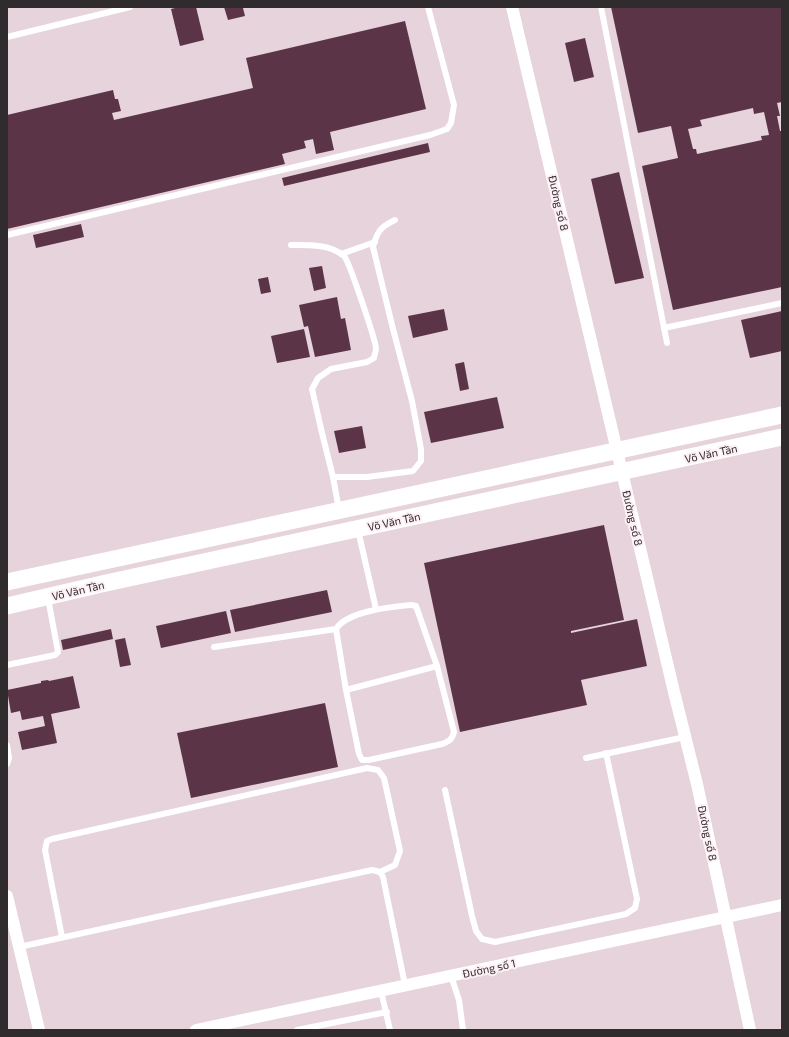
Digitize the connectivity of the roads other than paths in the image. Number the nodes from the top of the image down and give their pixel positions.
1 (130, 7) edge
2 (428, 7) edge
3 (512, 7) edge
4 (601, 7) edge
5 (7, 38) edge
6 (395, 220) dead end
7 (7, 235) edge
8 (375, 242) junction
9 (291, 245) dead end
10 (341, 254) junction
11 (782, 303) edge
12 (664, 328) junction
13 (667, 343) dead end
14 (782, 415) edge
15 (782, 437) edge
16 (617, 450) junction
17 (622, 472) junction
18 (333, 477) junction
19 (339, 512) junction
20 (357, 529) junction
21 (7, 582) edge
22 (48, 597) junction
23 (7, 606) edge
24 (376, 609) junction
25 (336, 629) junction
26 (214, 647) dead end
27 (7, 665) edge
28 (437, 666) junction
29 (346, 690) junction
30 (685, 737) junction
31 (7, 745) edge
32 (606, 754) junction
33 (586, 758) dead end
34 (7, 764) edge
35 (445, 790) dead end
36 (380, 872) junction
37 (7, 896) edge
38 (782, 905) edge
39 (726, 917) junction
40 (62, 937) junction
41 (19, 947) junction
42 (451, 976) junction
43 (405, 986) junction
44 (381, 991) junction
45 (386, 1012) junction
46 (324, 1027) edge
47 (39, 1030) edge
48 (196, 1030) edge
49 (296, 1030) edge
50 (390, 1030) edge
51 (462, 1030) edge
52 (750, 1030) edge

1 - 5 lane
2 - 7 lane
3 - 16 street, Đường số 8
4 - 12 lane
6 - 8 lane
8 - 10 lane
8 - 18 lane
9 - 10 lane
10 - 18 lane
11 - 12 lane
12 - 13 lane
14 - 16 street, Võ Văn Tần
15 - 17 street, Võ Văn Tần
16 - 17 street, Đường số 8
16 - 19 street, Võ Văn Tần
17 - 20 street, Võ Văn Tần
17 - 30 street, Đường số 8
18 - 19 lane
19 - 21 street, Võ Văn Tần
20 - 22 street, Võ Văn Tần
20 - 24 lane
22 - 23 street, Võ Văn Tần
22 - 27 lane
24 - 25 lane
24 - 28 lane
25 - 26 lane
25 - 29 lane
28 - 29 lane
28 - 29 lane
30 - 32 lane
30 - 39 street, Đường số 8
31 - 34 lane
32 - 33 lane
32 - 35 lane
36 - 40 lane
36 - 40 lane
36 - 43 lane
37 - 41 street
38 - 39 street, Đường số 1
39 - 42 street, Đường số 1
39 - 52 street, Đường số 8
40 - 41 lane
41 - 47 street
42 - 43 street, Đường số 1
42 - 51 lane
43 - 44 street, Đường số 1
44 - 45 lane
44 - 48 street, Đường số 1
45 - 46 lane
45 - 50 lane
46 - 49 lane

